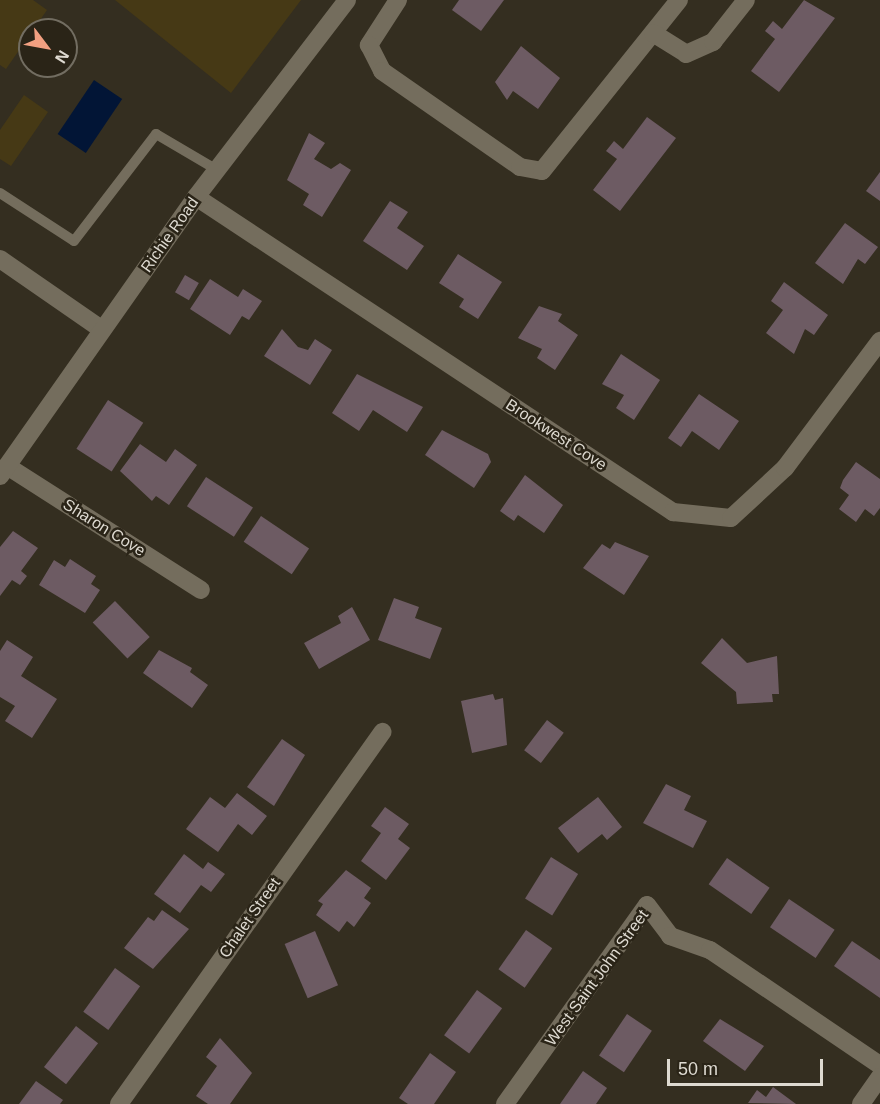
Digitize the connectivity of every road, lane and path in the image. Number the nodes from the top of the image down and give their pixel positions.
1 (347, 0) edge
2 (398, 0) edge
3 (679, 0) edge
4 (746, 0) edge
5 (653, 33) junction
6 (217, 170) junction
7 (0, 193) edge
8 (196, 197) junction
9 (0, 259) edge
10 (101, 329) junction
11 (880, 341) edge
12 (4, 471) edge
13 (201, 590) dead end
14 (382, 732) dead end
15 (880, 1065) edge
16 (880, 1077) edge
17 (119, 1104) edge
18 (505, 1104) edge
19 (861, 1104) edge

1 - 6 street, Richie Road
2 - 5 street
3 - 5 street
4 - 5 street
6 - 7 lane
6 - 8 street, Richie Road
8 - 10 street, Richie Road
8 - 11 street, Brookwest Cove
9 - 10 street
10 - 12 street, Richie Road
12 - 13 street, Sharon Cove
14 - 17 street, Chalet Street
15 - 18 street, West Saint John Street
16 - 19 street

